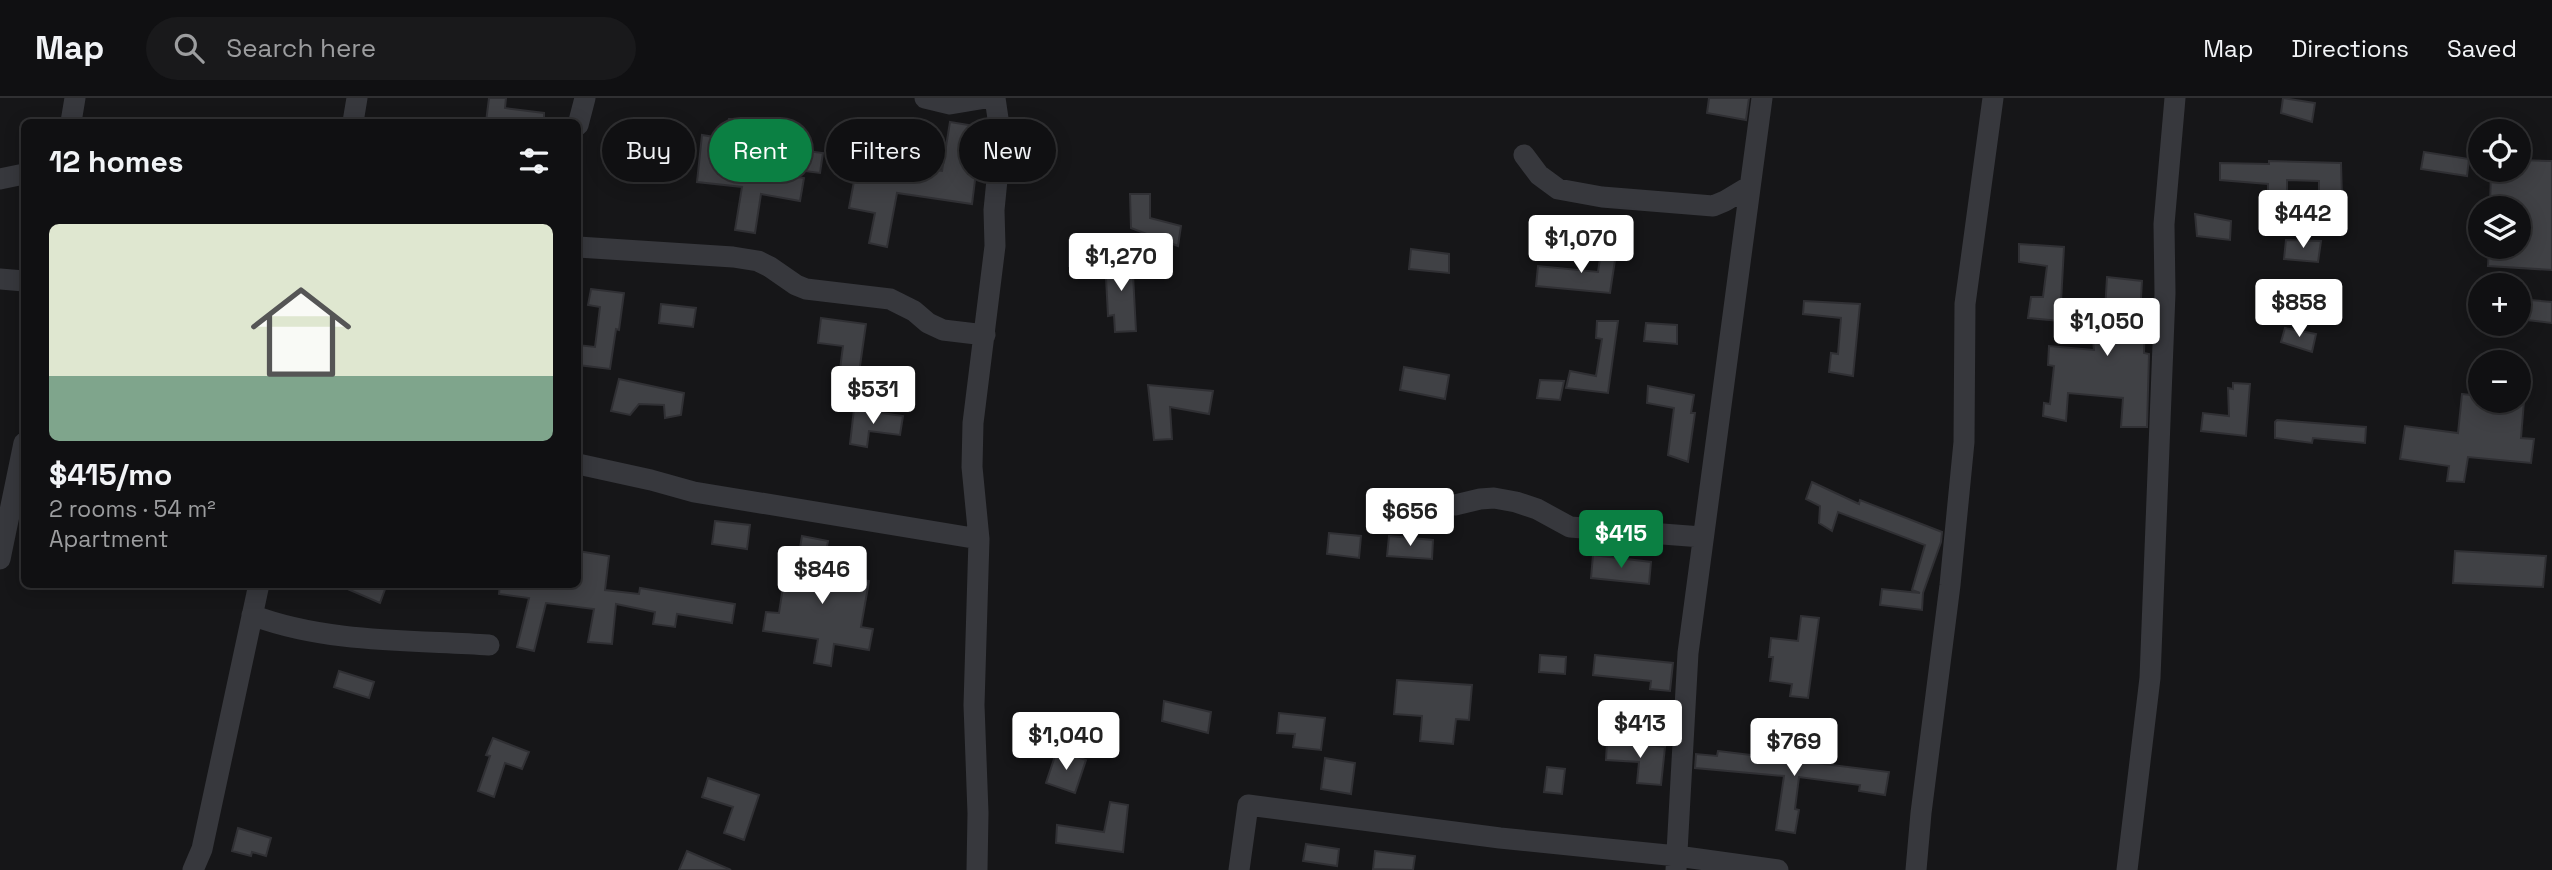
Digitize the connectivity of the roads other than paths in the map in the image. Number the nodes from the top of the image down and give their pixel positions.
1 (75, 98) edge
2 (357, 98) edge
3 (585, 98) edge
4 (925, 98) edge
5 (986, 98) edge
6 (995, 98) edge
7 (1762, 98) edge
8 (1993, 98) edge
9 (2175, 98) edge
10 (72, 119) edge
11 (354, 119) edge
12 (580, 119) edge
13 (1524, 155) dead end
14 (21, 175) edge
15 (0, 179) edge
16 (1750, 186) junction
17 (581, 247) edge
18 (0, 279) edge
19 (21, 281) edge
20 (985, 335) junction
21 (21, 458) edge
22 (581, 465) edge
23 (1455, 505) dead end
24 (1702, 537) junction
25 (979, 538) junction
26 (0, 559) edge
27 (258, 588) edge
28 (252, 615) junction
29 (489, 645) dead end
30 (1676, 863) edge
31 (193, 870) edge
32 (976, 870) edge
33 (1239, 870) edge
34 (1778, 870) edge
35 (1916, 870) edge
36 (2127, 870) edge

1 - 10 street
2 - 11 street
3 - 12 street
4 - 5 street
6 - 20 street
7 - 16 street
8 - 35 street
9 - 36 street
13 - 16 street
14 - 15 street
16 - 24 street
17 - 20 street
18 - 19 street
20 - 25 street
21 - 26 street
22 - 25 street
23 - 24 street
24 - 30 street
25 - 32 street
27 - 28 street
28 - 29 street
28 - 31 street
30 - 33 street
30 - 34 street

